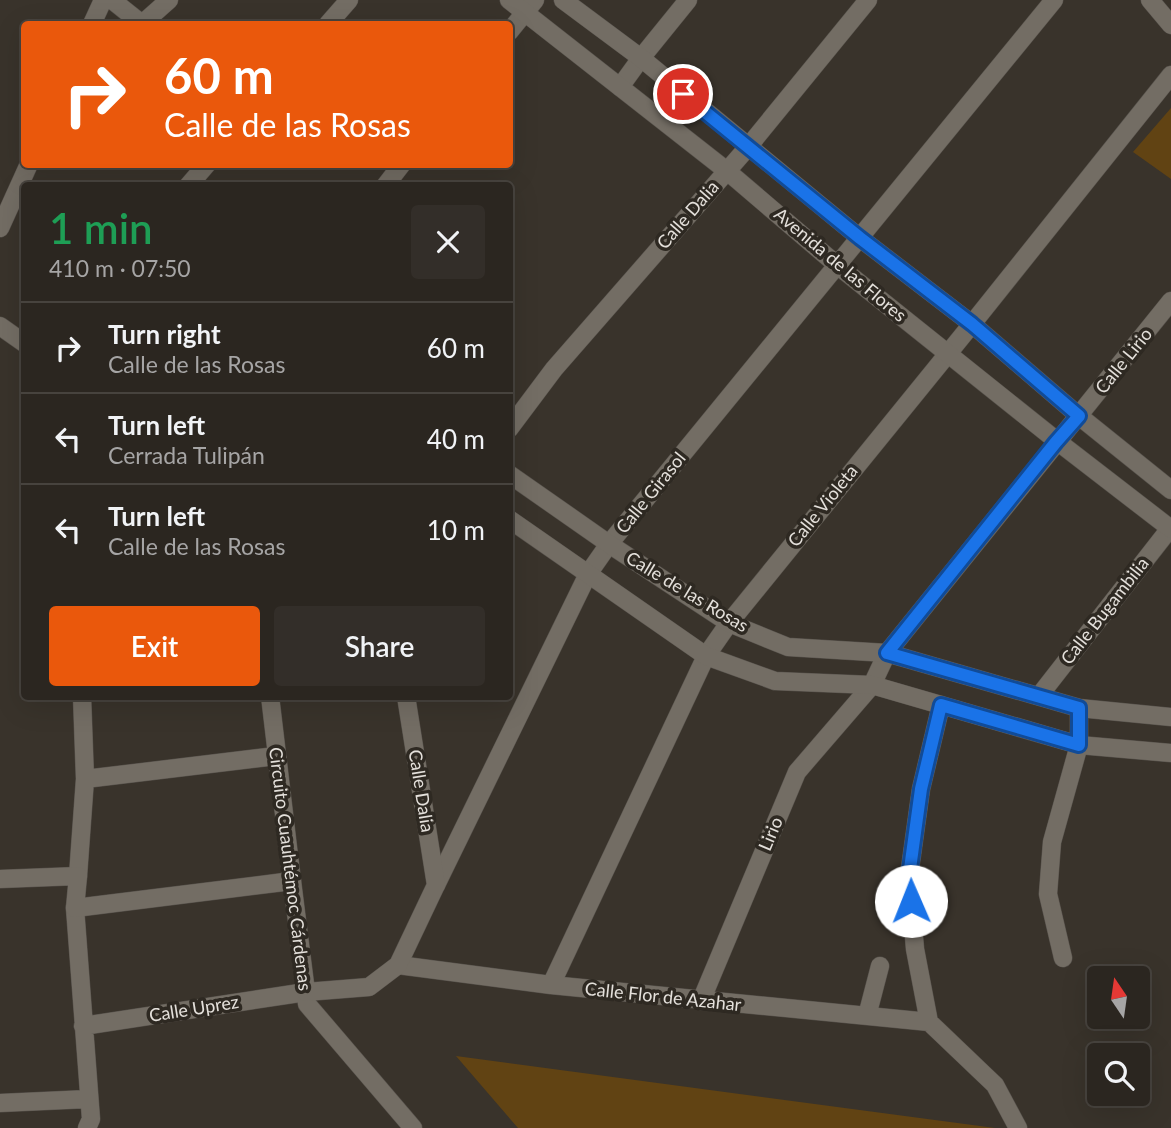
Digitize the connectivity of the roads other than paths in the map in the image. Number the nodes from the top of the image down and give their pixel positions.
1 (103, 0) edge
2 (112, 0) edge
3 (169, 0) edge
4 (349, 0) edge
5 (509, 0) edge
6 (563, 0) edge
7 (688, 0) edge
8 (868, 0) edge
9 (1054, 0) edge
10 (1150, 0) edge
11 (530, 6) edge
12 (93, 21) edge
13 (138, 21) edge
14 (145, 21) edge
15 (331, 21) edge
16 (1171, 24) edge
17 (513, 27) edge
18 (640, 58) junction
19 (1171, 75) edge
20 (620, 87) junction
21 (748, 147) junction
22 (27, 168) edge
23 (203, 168) edge
24 (399, 168) edge
25 (727, 171) junction
26 (191, 182) edge
27 (388, 182) edge
28 (0, 228) edge
29 (860, 238) junction
30 (837, 265) junction
31 (1171, 301) edge
32 (972, 324) junction
33 (0, 326) edge
34 (21, 341) edge
35 (947, 353) junction
36 (1079, 416) junction
37 (513, 424) edge
38 (1056, 442) junction
39 (513, 477) edge
40 (1171, 490) edge
41 (513, 522) edge
42 (1171, 528) edge
43 (609, 544) junction
44 (588, 574) junction
45 (729, 623) junction
46 (887, 653) junction
47 (706, 656) junction
48 (872, 685) junction
49 (1039, 696) junction
50 (82, 700) edge
51 (270, 700) edge
52 (407, 700) edge
53 (941, 705) junction
54 (1079, 708) junction
55 (1171, 717) edge
56 (1079, 745) junction
57 (1171, 753) edge
58 (276, 756) junction
59 (85, 779) junction
60 (78, 877) junction
61 (0, 879) edge
62 (292, 881) junction
63 (436, 885) junction
64 (75, 908) junction
65 (1063, 958) dead end
66 (398, 965) junction
67 (880, 966) dead end
68 (551, 985) junction
69 (306, 992) junction
70 (701, 1001) junction
71 (867, 1016) junction
72 (929, 1022) junction
73 (83, 1026) junction
74 (88, 1099) junction
75 (0, 1102) edge
76 (405, 1126) edge
77 (88, 1128) edge
78 (1018, 1128) edge

1 - 12 street
2 - 13 street
3 - 14 street
4 - 15 street
5 - 11 street, Avenida de las Flores
6 - 18 street, Avenida de las Flores
7 - 18 street
8 - 21 street, Calle Dalia
9 - 29 street, Calle Girasol
10 - 16 street
11 - 17 street
11 - 20 street, Avenida de las Flores
18 - 20 street
18 - 21 street, Avenida de las Flores
19 - 32 street, Calle Violeta
20 - 25 street, Avenida de las Flores
21 - 25 street, Calle Dalia
21 - 29 street, Avenida de las Flores
22 - 28 street
23 - 26 street
24 - 27 street
25 - 30 street, Avenida de las Flores
25 - 37 street, Calle Dalia
29 - 30 street, Calle Girasol
29 - 32 street, Avenida de las Flores
30 - 35 street, Avenida de las Flores
30 - 43 street, Calle Girasol
31 - 36 street, Calle Lirio
32 - 35 street, Calle Violeta
32 - 36 street, Avenida de las Flores
33 - 34 street
35 - 38 street, Avenida de las Flores
35 - 45 street, Calle Violeta
36 - 38 street, Calle Lirio
36 - 40 street, Avenida de las Flores
38 - 42 street, Avenida de las Flores
38 - 46 street, Calle Lirio
39 - 43 street, Calle de las Rosas
41 - 44 street
42 - 49 street, Calle Bugambilia
43 - 44 street, Calle Girasol
43 - 45 street, Calle de las Rosas
44 - 47 street
44 - 63 street, Calle Girasol
45 - 46 street, Calle de las Rosas
45 - 47 street, Calle Violeta
46 - 48 street, Calle Lirio
46 - 49 street, Calle de las Rosas
47 - 48 street
47 - 68 street, Calle Violeta
48 - 53 street
48 - 70 street, Lirio
49 - 54 street, Calle de las Rosas
50 - 59 street
51 - 58 street, Circuito Cuauhtémoc Cárdenas
52 - 63 street, Calle Dalia
53 - 56 street
53 - 72 street
54 - 55 street, Calle de las Rosas
54 - 56 street
56 - 57 street
56 - 65 street
58 - 59 street
58 - 62 street, Circuito Cuauhtémoc Cárdenas
59 - 60 street
60 - 61 street
60 - 64 street
62 - 64 street
62 - 69 street, Circuito Cuauhtémoc Cárdenas
63 - 66 street, Calle Girasol
64 - 73 street
66 - 68 street, Calle Flor de Azahar
66 - 69 street, Calle Girasol
67 - 71 street
68 - 70 street, Calle Flor de Azahar
69 - 73 street, Calle Uprez
69 - 76 street, Circuito Cuauhtémoc Cárdenas
70 - 71 street, Calle Flor de Azahar
71 - 72 street, Calle Flor de Azahar
72 - 78 street
73 - 74 street
74 - 75 street
74 - 77 street

